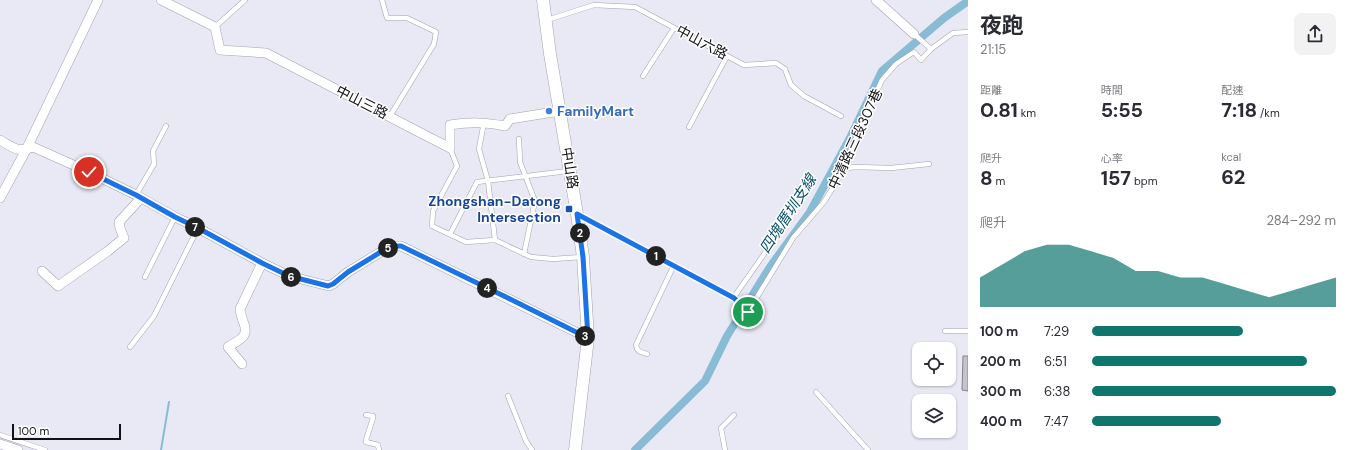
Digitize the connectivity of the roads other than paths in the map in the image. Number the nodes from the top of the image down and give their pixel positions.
1 (98, 0) edge
2 (161, 0) edge
3 (245, 0) edge
4 (382, 0) edge
5 (543, 0) edge
6 (876, 0) edge
7 (546, 20) junction
8 (215, 27) junction
9 (674, 28) junction
10 (968, 32) edge
11 (914, 34) joint
12 (931, 49) junction
13 (727, 56) junction
14 (643, 76) dead end
15 (560, 111) junction
16 (390, 116) junction
17 (841, 116) dead end
18 (484, 122) junction
19 (166, 126) dead end
20 (688, 127) dead end
21 (518, 139) dead end
22 (0, 140) edge
23 (450, 148) junction
24 (26, 150) junction
25 (928, 164) dead end
26 (843, 169) junction
27 (570, 171) junction
28 (527, 177) junction
29 (488, 181) junction
30 (138, 196) junction
31 (0, 198) edge
32 (577, 214) junction
33 (175, 217) junction
34 (198, 228) junction
35 (784, 228) dead end
36 (450, 234) junction
37 (495, 240) junction
38 (524, 254) junction
39 (583, 257) junction
40 (262, 263) junction
41 (674, 266) junction
42 (42, 271) dead end
43 (144, 277) dead end
44 (734, 298) junction
45 (945, 330) dead end
46 (968, 331) edge
47 (588, 338) junction
48 (130, 347) dead end
49 (647, 354) dead end
50 (242, 364) dead end
51 (816, 392) dead end
52 (508, 396) dead end
53 (366, 415) dead end
54 (734, 415) dead end
55 (0, 435) edge
56 (0, 444) edge
57 (18, 450) edge
58 (45, 450) edge
59 (379, 450) edge
60 (532, 450) edge
61 (575, 450) edge
62 (725, 450) edge
63 (868, 450) edge

1 - 24 street
2 - 8 street
3 - 8 lane
4 - 16 lane
5 - 7 main road, 中山路
6 - 11 street
7 - 9 lane, 中山六路
7 - 15 main road, 中山路
8 - 16 street, 中山三路
9 - 13 lane, 中山六路
9 - 14 lane
10 - 12 lane, 中清路三段307巷
11 - 12 lane
12 - 26 lane, 中清路三段307巷
13 - 17 lane, 中山六路
13 - 20 lane
15 - 18 street
15 - 27 main road, 中山路
16 - 23 street, 中山三路
18 - 23 street
18 - 29 lane
19 - 30 lane
21 - 28 lane
22 - 24 street
23 - 36 lane
24 - 30 street
24 - 31 street
25 - 26 lane
26 - 44 lane, 中清路三段307巷
27 - 28 lane
27 - 32 main road, 中山路
28 - 29 lane
28 - 38 lane
29 - 36 lane
29 - 37 lane
30 - 33 street
30 - 42 street
32 - 39 main road, 中山路
32 - 41 lane
33 - 34 street
33 - 43 lane
34 - 40 street
34 - 48 lane
35 - 44 lane
36 - 37 lane
37 - 38 lane
38 - 39 lane
39 - 47 main road, 中山路
40 - 47 street
40 - 50 street
41 - 44 lane
41 - 49 lane
45 - 46 lane
47 - 61 main road, 中山路
51 - 63 lane
52 - 60 lane
53 - 59 lane
54 - 62 lane
55 - 58 lane
56 - 57 street

